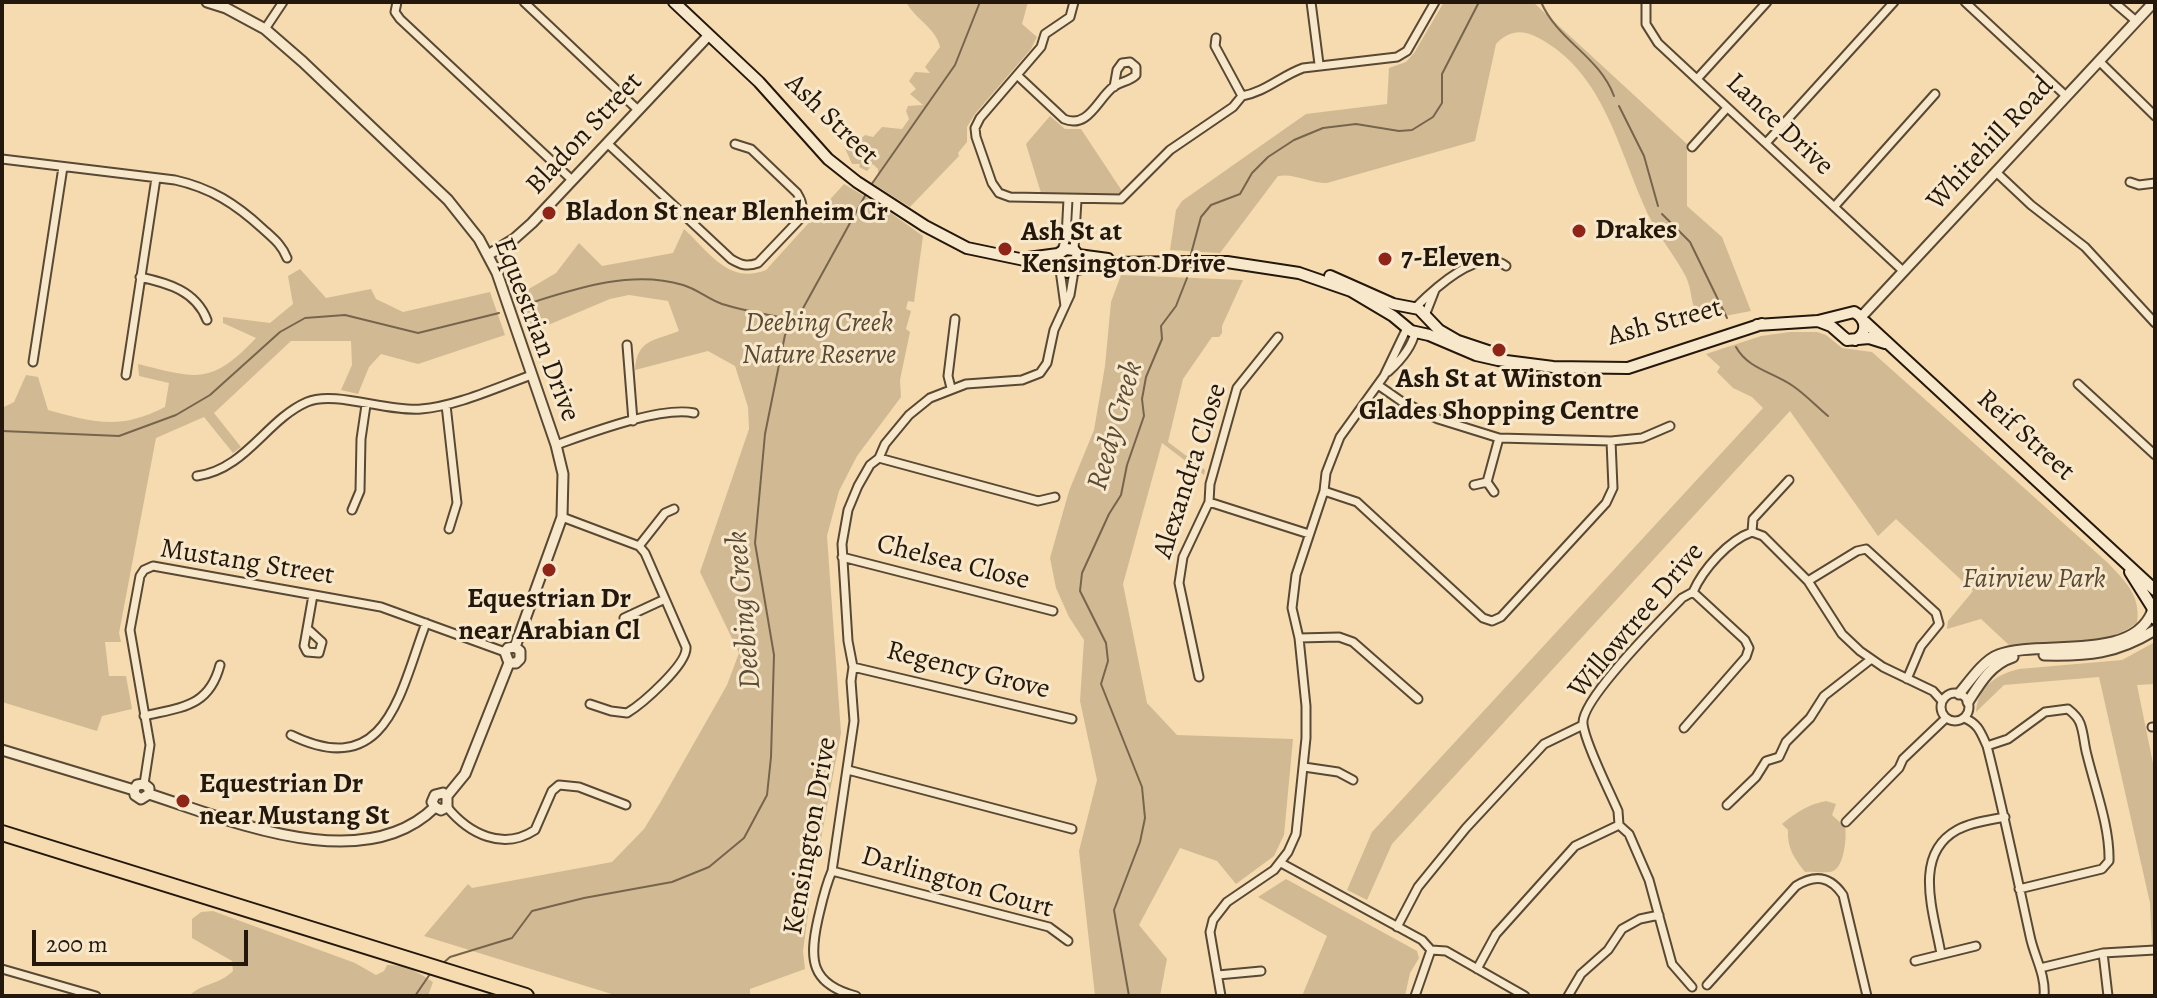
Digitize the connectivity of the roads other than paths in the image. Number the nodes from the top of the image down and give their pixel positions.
1 (207, 2) edge
2 (283, 2) edge
3 (397, 2) edge
4 (524, 2) edge
5 (674, 2) edge
6 (1074, 2) edge
7 (1311, 2) edge
8 (1435, 2) edge
9 (1646, 2) edge
10 (1767, 2) edge
11 (1894, 2) edge
12 (1965, 2) edge
13 (2114, 2) edge
14 (2154, 2) edge
15 (2136, 21) junction
16 (265, 29) junction
17 (709, 35) junction
18 (1216, 38) dead end
19 (2099, 61) junction
20 (1319, 64) junction
21 (1017, 75) junction
22 (1697, 79) junction
23 (1114, 87) dead end
24 (1935, 94) dead end
25 (1242, 96) junction
26 (2066, 96) junction
27 (1727, 108) junction
28 (638, 110) junction
29 (2155, 116) edge
30 (607, 143) junction
31 (1766, 143) junction
32 (735, 144) dead end
33 (1692, 147) dead end
34 (2, 159) edge
35 (63, 167) junction
36 (1996, 172) junction
37 (156, 178) junction
38 (572, 180) junction
39 (2130, 182) dead end
40 (2155, 183) edge
41 (1068, 199) junction
42 (1077, 200) junction
43 (1834, 207) junction
44 (1060, 252) junction
45 (1076, 253) junction
46 (488, 255) junction
47 (287, 258) dead end
48 (1019, 260) junction
49 (1129, 263) junction
50 (1506, 266) dead end
51 (1059, 268) junction
52 (1075, 270) junction
53 (1902, 270) junction
54 (1299, 273) junction
55 (140, 277) junction
56 (1065, 306) junction
57 (1420, 312) junction
58 (1839, 317) junction
59 (955, 319) dead end
60 (1863, 319) junction
61 (207, 320) dead end
62 (1818, 321) junction
63 (2155, 323) edge
64 (1411, 329) junction
65 (1838, 332) junction
66 (1278, 337) dead end
67 (1855, 340) junction
68 (1887, 344) junction
69 (627, 345) dead end
70 (33, 362) dead end
71 (1521, 362) junction
72 (126, 375) dead end
73 (532, 375) junction
74 (2078, 384) dead end
75 (1378, 385) junction
76 (951, 388) junction
77 (366, 405) junction
78 (446, 405) junction
79 (694, 413) dead end
80 (633, 421) junction
81 (1670, 426) dead end
82 (1499, 438) junction
83 (1611, 441) junction
84 (556, 445) junction
85 (2155, 455) edge
86 (879, 458) junction
87 (197, 476) dead end
88 (1789, 480) dead end
89 (1487, 482) junction
90 (1474, 485) dead end
91 (1324, 491) junction
92 (1494, 492) dead end
93 (1055, 497) dead end
94 (1209, 502) junction
95 (674, 509) dead end
96 (352, 510) dead end
97 (562, 517) junction
98 (449, 529) dead end
99 (1752, 532) junction
100 (1309, 534) junction
101 (639, 546) junction
102 (842, 557) junction
103 (2127, 567) junction
104 (1808, 581) junction
105 (2155, 590) edge
106 (1693, 592) junction
107 (313, 595) junction
108 (665, 599) junction
109 (2154, 610) edge
110 (1053, 611) dead end
111 (624, 618) dead end
112 (426, 623) junction
113 (309, 630) dead end
114 (2155, 630) edge
115 (1299, 638) junction
116 (515, 647) junction
117 (507, 658) junction
118 (1870, 660) junction
119 (220, 665) dead end
120 (853, 667) junction
121 (1199, 677) dead end
122 (1907, 679) junction
123 (1959, 694) junction
124 (1418, 699) dead end
125 (1942, 701) junction
126 (1968, 702) junction
127 (590, 704) dead end
128 (144, 716) junction
129 (1946, 718) junction
130 (1964, 718) junction
131 (1072, 719) dead end
132 (1583, 725) junction
133 (1684, 728) dead end
134 (291, 735) dead end
135 (1987, 746) junction
136 (2, 750) edge
137 (1304, 767) junction
138 (848, 770) junction
139 (1353, 780) dead end
140 (144, 784) junction
141 (134, 790) junction
142 (149, 794) junction
143 (447, 802) junction
144 (626, 805) dead end
145 (1727, 805) dead end
146 (435, 807) junction
147 (2005, 817) junction
148 (1846, 822) dead end
149 (1619, 825) junction
150 (1072, 829) dead end
151 (2, 833) edge
152 (2, 839) edge
153 (1281, 863) junction
154 (832, 871) junction
155 (133, 875) junction
156 (2019, 889) junction
157 (1659, 915) junction
158 (1397, 927) junction
159 (1068, 941) dead end
160 (1976, 946) dead end
161 (1431, 950) junction
162 (2155, 950) edge
163 (2103, 953) junction
164 (1941, 954) junction
165 (1915, 961) dead end
166 (2040, 968) junction
167 (2, 969) edge
168 (1477, 969) junction
169 (1261, 971) dead end
170 (1218, 975) junction
171 (1691, 992) edge
172 (96, 996) edge
173 (526, 996) edge
174 (856, 996) edge
175 (1221, 996) edge
176 (1415, 996) edge
177 (1525, 996) edge
178 (1568, 996) edge
179 (1867, 996) edge
180 (2044, 996) edge
181 (2108, 996) edge

1 - 16 street, Equestrian Drive
2 - 16 street
3 - 38 street
4 - 28 street
5 - 17 main road, Ash Street
6 - 21 street
7 - 20 street
8 - 20 street
9 - 22 street, Lance Drive
10 - 22 street
11 - 31 street
12 - 26 street
13 - 15 street
14 - 15 street, Whitehill Road
15 - 19 street, Whitehill Road
16 - 46 street, Equestrian Drive
17 - 28 street, Bladon Street
17 - 48 main road, Ash Street
18 - 25 street
19 - 26 street, Whitehill Road
19 - 29 street
20 - 25 street
21 - 23 street
21 - 41 street
22 - 27 street, Lance Drive
24 - 43 street
25 - 42 street
26 - 36 street, Whitehill Road
27 - 31 street, Lance Drive
27 - 33 street
28 - 30 street, Bladon Street
30 - 32 street
30 - 38 street, Bladon Street
31 - 43 street, Lance Drive
34 - 35 street
35 - 37 street
35 - 70 street
36 - 53 street, Whitehill Road
36 - 63 street
37 - 47 street
37 - 55 street
38 - 46 street, Bladon Street
39 - 40 street
41 - 42 street
41 - 44 street
42 - 45 street
43 - 53 street, Lance Drive
44 - 45 main road
44 - 48 main road, Ash Street
44 - 51 main road
45 - 49 main road, Ash Street
45 - 52 main road
46 - 73 street, Equestrian Drive
48 - 51 main road, Ash Street
49 - 52 main road, Ash Street
49 - 54 main road, Ash Street
50 - 57 street
51 - 52 main road
51 - 56 street, Kensington Drive
52 - 56 street, Kensington Drive
53 - 60 street, Whitehill Road
54 - 57 main road, Ash Street
54 - 64 main road, Ash Street
55 - 61 street
55 - 72 street
56 - 76 street, Kensington Drive
57 - 64 main road
57 - 64 main road
57 - 71 main road, Ash Street
58 - 60 main road
58 - 62 main road, Ash Street
58 - 65 main road
59 - 76 street
60 - 67 main road
60 - 68 main road, Reif Street
62 - 65 main road
62 - 71 main road, Ash Street
64 - 71 main road, Ash Street
64 - 75 street
65 - 67 main road
66 - 94 street, Alexandra Close
67 - 68 main road
68 - 103 main road, Reif Street
69 - 80 street
73 - 78 street
73 - 84 street, Equestrian Drive
74 - 85 street
75 - 82 street
75 - 91 street
76 - 86 street, Kensington Drive
77 - 78 street
77 - 87 street
77 - 96 street
78 - 98 street
79 - 80 street
80 - 84 street
81 - 83 street
82 - 83 street
82 - 89 street
83 - 91 street
84 - 97 street, Equestrian Drive
86 - 93 street
86 - 102 street, Kensington Drive
88 - 99 street
89 - 90 street
89 - 92 street
91 - 100 street
94 - 100 street
94 - 121 street, Alexandra Close
95 - 101 street
97 - 101 street
97 - 116 street, Equestrian Drive
99 - 104 street
99 - 106 street, Willowtree Drive
100 - 115 street
101 - 108 street
102 - 110 street, Chelsea Close
102 - 120 street, Kensington Drive
103 - 105 main road, Reif Street
103 - 109 main road, Reif Street
104 - 118 street
104 - 122 street
106 - 132 street, Willowtree Drive
106 - 133 street
107 - 112 street, Mustang Street
107 - 113 street
107 - 128 street, Mustang Street
108 - 111 street
108 - 127 street
109 - 123 street
112 - 117 street, Mustang Street
112 - 134 street
114 - 126 street
115 - 124 street
115 - 137 street
116 - 117 street
116 - 117 street
117 - 143 street
118 - 122 street
118 - 145 street
119 - 128 street
120 - 131 street, Regency Grove
120 - 138 street, Kensington Drive
122 - 125 street
123 - 125 street
123 - 126 street
125 - 129 street
126 - 130 street
128 - 140 street, Mustang Street
129 - 130 street
129 - 148 street
130 - 135 street
132 - 149 street, Willowtree Drive
132 - 158 street
135 - 147 street
135 - 156 street
136 - 141 street
137 - 139 street
137 - 153 street
138 - 150 street
138 - 154 street, Kensington Drive
140 - 141 street
140 - 142 street
141 - 142 street
142 - 146 street
143 - 144 street
143 - 146 street
143 - 146 street
147 - 156 street
147 - 164 street
149 - 157 street, Willowtree Drive
149 - 168 street
151 - 155 highway
152 - 155 highway
153 - 158 street
153 - 170 street
154 - 159 street, Darlington Court
154 - 174 street, Kensington Drive
155 - 173 highway
156 - 166 street
157 - 171 street, Willowtree Drive
157 - 178 street
158 - 161 street
160 - 164 street
161 - 168 street
161 - 176 street
162 - 163 street
163 - 166 street
163 - 181 street
164 - 165 street
166 - 180 street
167 - 172 street
168 - 177 street
169 - 170 street
170 - 175 street
171 - 179 street

